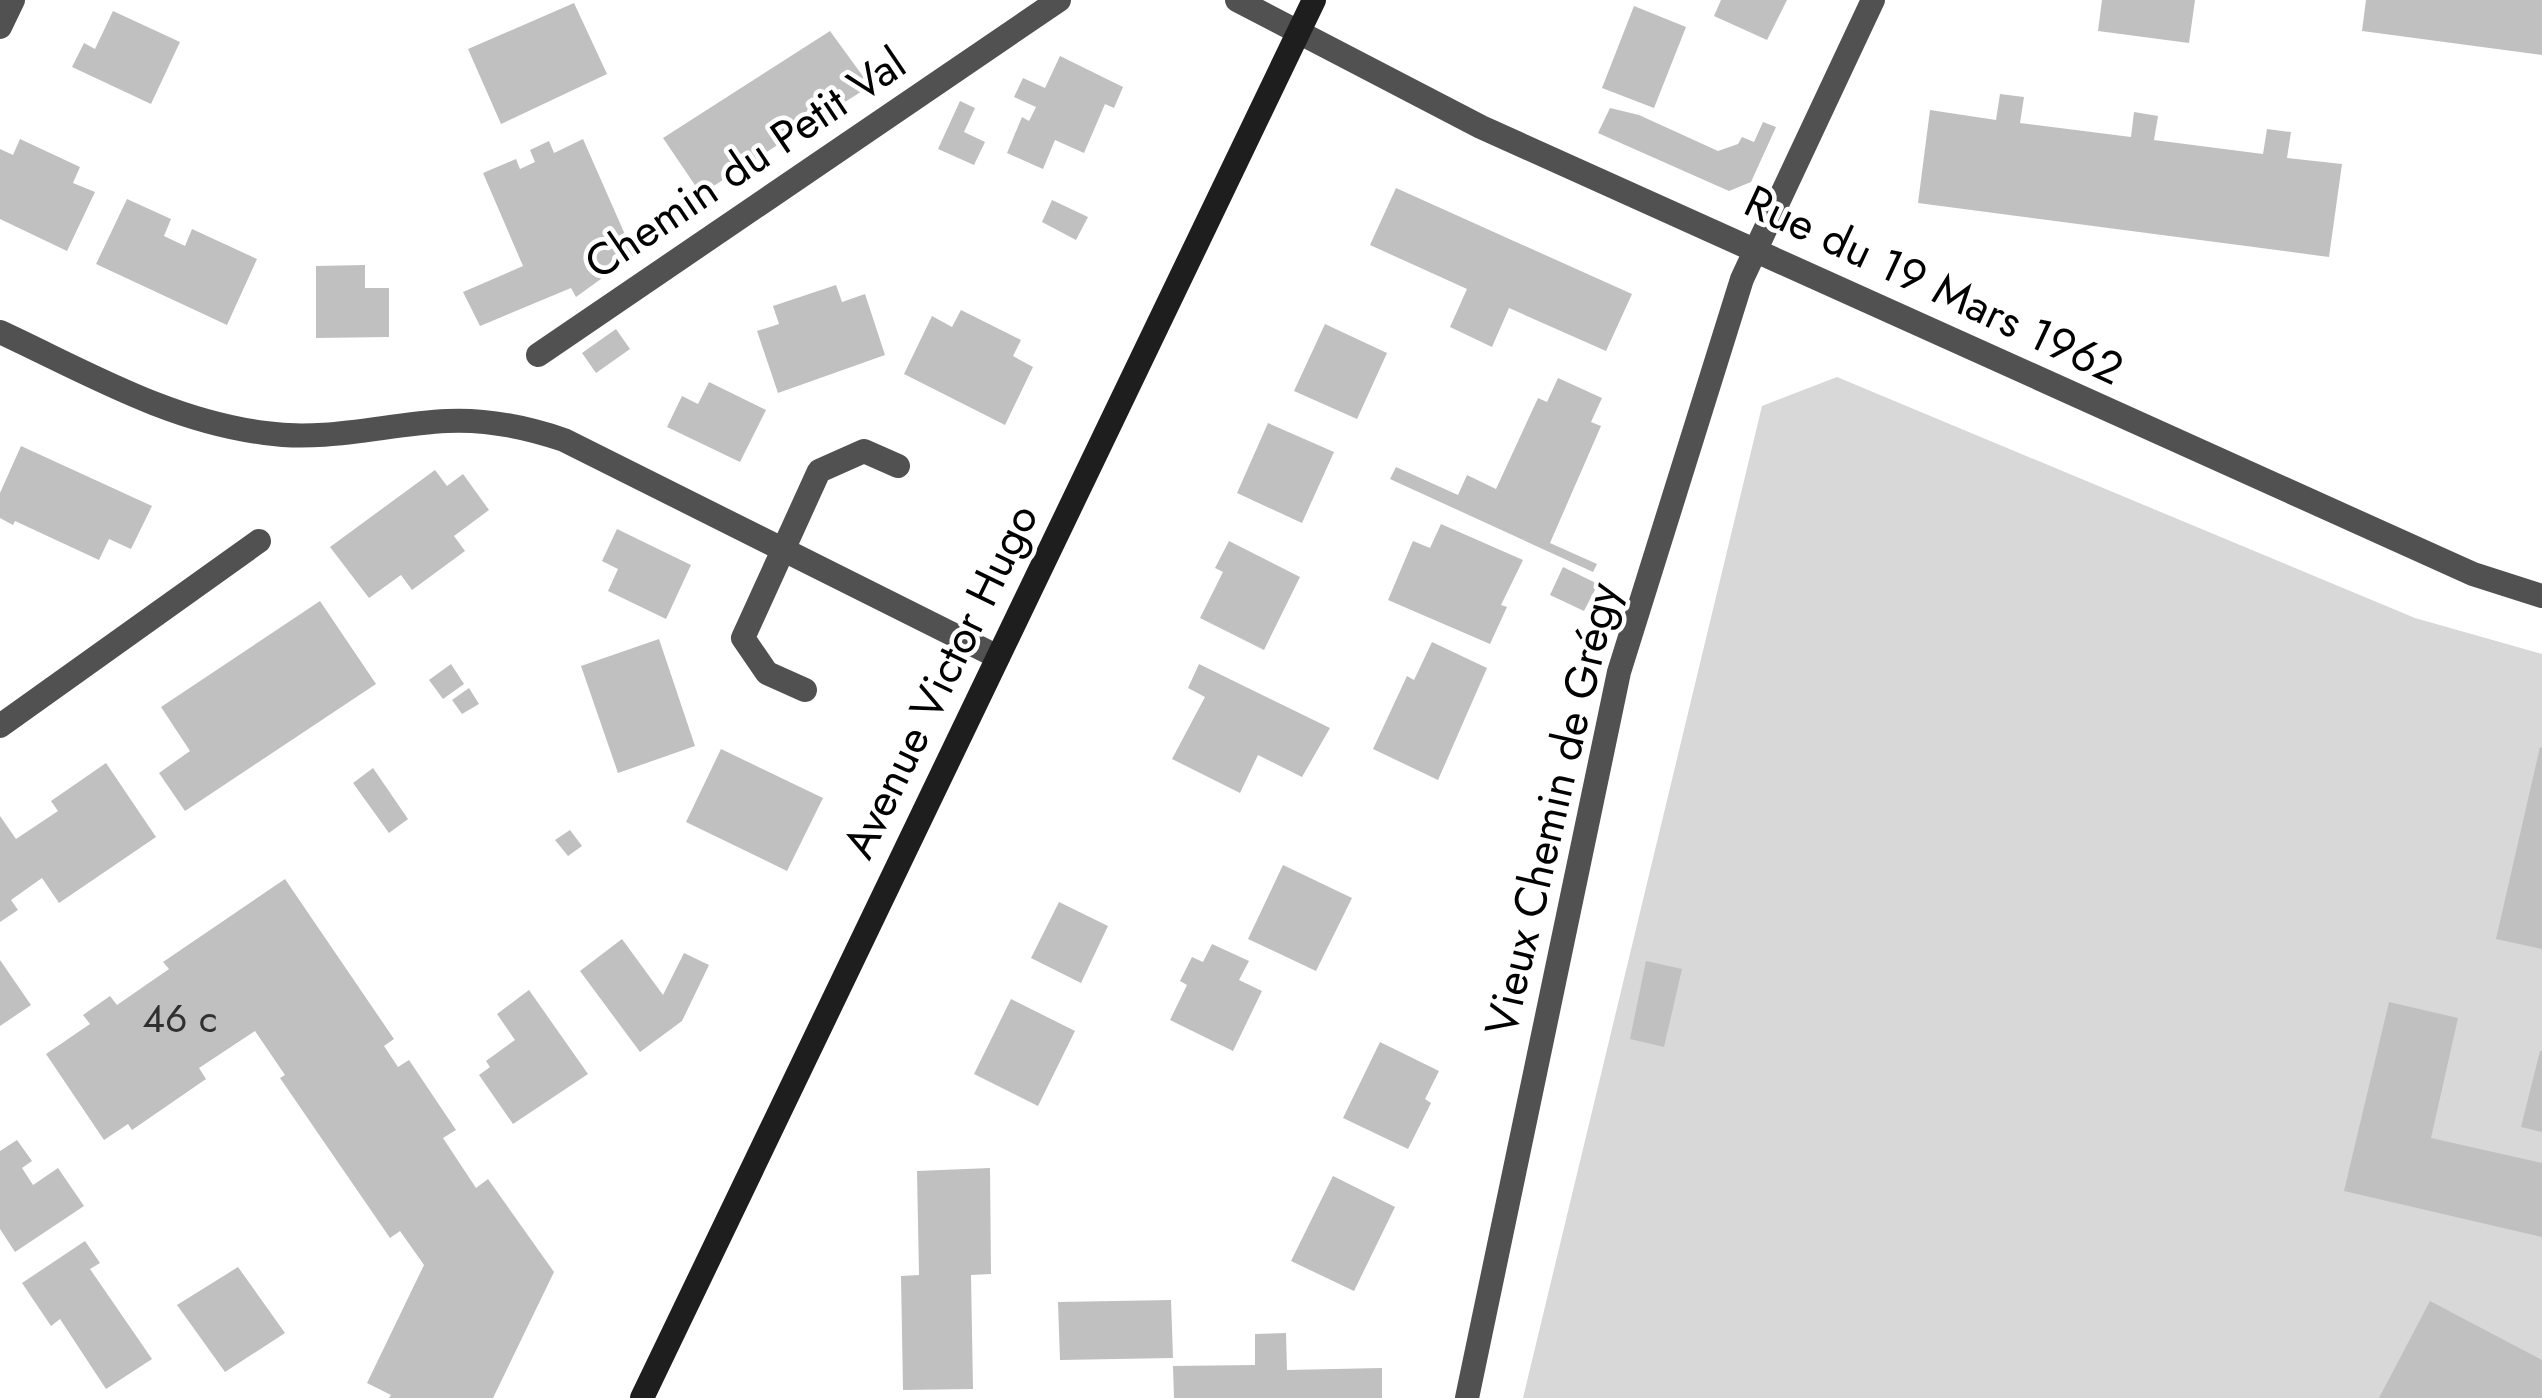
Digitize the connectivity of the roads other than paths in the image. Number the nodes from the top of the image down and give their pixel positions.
1 (13, 0) edge
2 (1059, 0) edge
3 (1237, 0) edge
4 (1313, 0) edge
5 (1873, 0) edge
6 (0, 27) edge
7 (1298, 32) junction
8 (1754, 248) junction
9 (0, 332) edge
10 (538, 356) dead end
11 (898, 466) dead end
12 (259, 542) dead end
13 (782, 550) junction
14 (2542, 596) edge
15 (998, 657) junction
16 (805, 690) dead end
17 (0, 726) edge
18 (642, 1398) edge
19 (1467, 1398) edge

1 - 6 street
2 - 10 street, Chemin du Petit Val
3 - 7 street, Rue du 19 Mars 1962
4 - 7 main road, Avenue Victor Hugo
5 - 8 street, Vieux Chemin de Grégy
7 - 8 street, Rue du 19 Mars 1962
7 - 15 main road, Avenue Victor Hugo
8 - 14 street, Rue du 19 Mars 1962
8 - 19 street, Vieux Chemin de Grégy
9 - 13 street
11 - 13 street
12 - 17 street
13 - 15 street
13 - 16 street
15 - 18 main road, Avenue Victor Hugo

